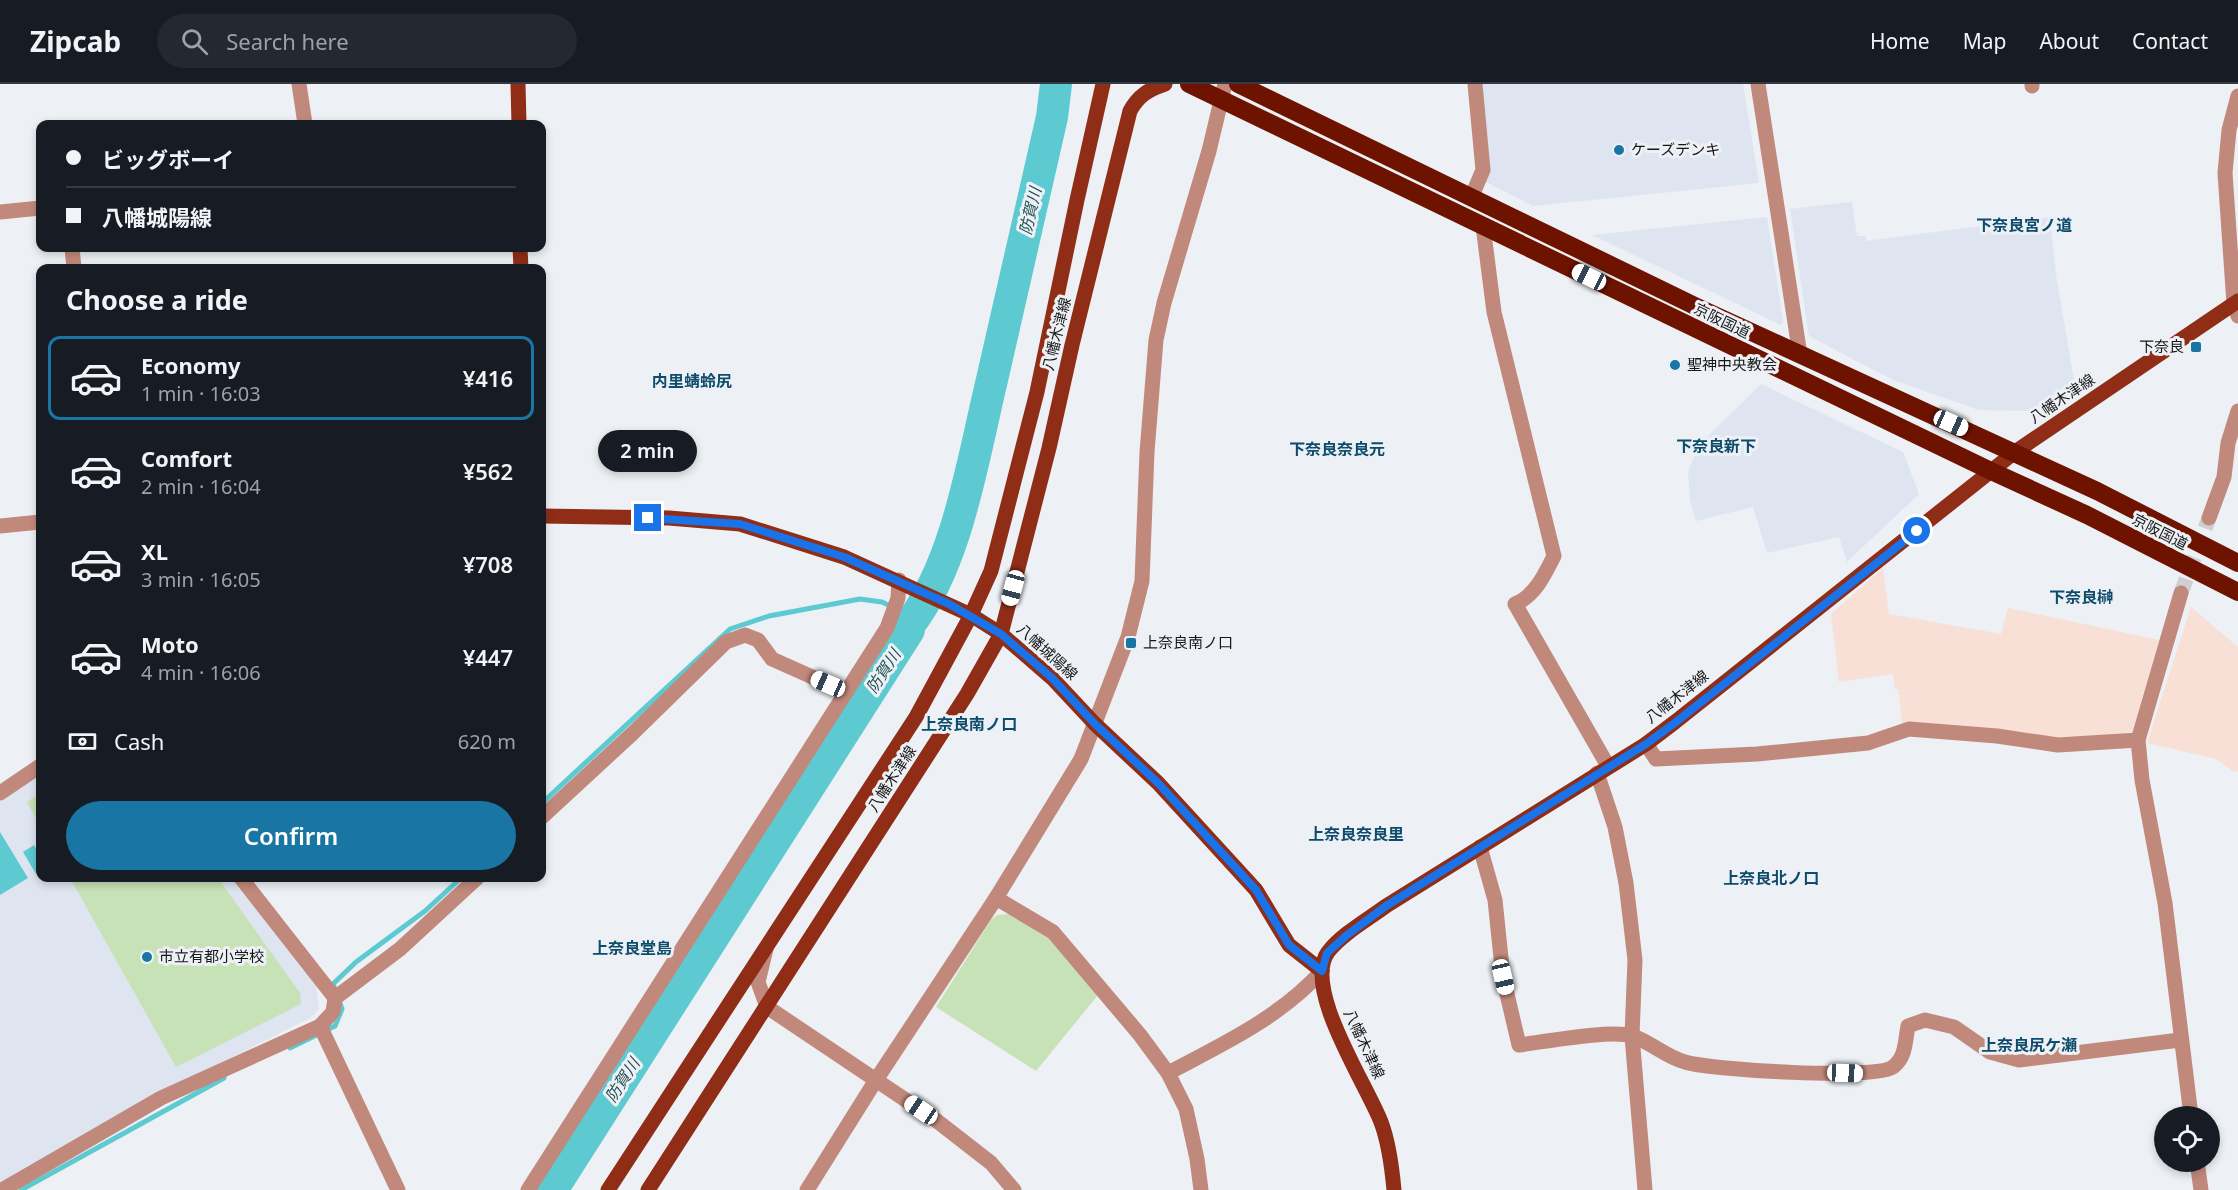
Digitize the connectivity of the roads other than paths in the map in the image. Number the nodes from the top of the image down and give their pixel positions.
1 (299, 84) edge
2 (518, 84) edge
3 (1103, 84) edge
4 (1165, 84) edge
5 (1189, 84) edge
6 (1238, 84) edge
7 (1475, 84) edge
8 (1758, 84) edge
9 (1223, 91) edge
10 (2238, 96) edge
11 (304, 120) edge
12 (519, 120) edge
13 (1471, 198) junction
14 (36, 208) edge
15 (0, 212) edge
16 (1483, 226) junction
17 (2236, 307) edge
18 (1800, 355) junction
19 (2238, 411) edge
20 (2015, 452) junction
21 (1991, 471) junction
22 (546, 516) edge
23 (2209, 518) tunnel mouth
24 (36, 522) edge
25 (0, 526) edge
26 (2238, 563) edge
27 (899, 580) junction
28 (2238, 592) edge
29 (2181, 593) tunnel mouth
30 (971, 615) junction
31 (1001, 634) junction
32 (846, 692) junction
33 (1095, 724) junction
34 (2138, 740) junction
35 (1646, 744) junction
36 (36, 769) edge
37 (1603, 770) junction
38 (0, 793) edge
39 (546, 813) edge
40 (1480, 848) junction
41 (244, 882) edge
42 (473, 882) edge
43 (996, 898) junction
44 (766, 947) junction
45 (1322, 971) junction
46 (335, 998) junction
47 (767, 1007) junction
48 (320, 1026) junction
49 (1632, 1036) junction
50 (2180, 1040) junction
51 (1168, 1073) junction
52 (876, 1080) junction
53 (2190, 1106) edge
54 (2199, 1172) edge
55 (2, 1190) edge
56 (398, 1190) edge
57 (528, 1190) edge
58 (608, 1190) edge
59 (648, 1190) edge
60 (807, 1190) edge
61 (1014, 1190) edge
62 (1201, 1190) edge
63 (1394, 1190) edge
64 (1645, 1190) edge
65 (2201, 1190) edge

1 - 11 street
2 - 12 main road
3 - 30 main road, 八幡木津線
4 - 31 main road, 八幡木津線
5 - 9 highway, 京阪国道
6 - 13 highway, 京阪国道
7 - 13 street
8 - 18 street
9 - 16 highway, 京阪国道
9 - 33 street
10 - 17 street
13 - 18 highway, 京阪国道
14 - 15 street
16 - 21 highway, 京阪国道
16 - 37 street
17 - 20 main road, 八幡木津線
18 - 20 highway, 京阪国道
19 - 23 street
20 - 21 main road, 八幡木津線
20 - 26 highway, 京阪国道
21 - 28 highway, 京阪国道
21 - 35 main road, 八幡木津線
22 - 27 main road, 八幡城陽線
24 - 25 street
27 - 30 main road, 八幡城陽線
27 - 32 street
29 - 34 street
30 - 31 main road, 八幡城陽線
30 - 44 main road, 八幡木津線
31 - 33 main road, 八幡城陽線
31 - 47 main road, 八幡木津線
32 - 39 street
32 - 57 street
33 - 43 street
33 - 45 main road, 八幡城陽線
34 - 35 street
34 - 50 street
35 - 37 main road, 八幡木津線
36 - 38 street
37 - 40 main road, 八幡木津線
37 - 49 street
40 - 45 main road, 八幡木津線
40 - 49 street
41 - 46 street
42 - 46 street
43 - 51 street
43 - 52 street
44 - 47 street
44 - 58 main road, 八幡木津線
45 - 51 street
45 - 63 main road, 八幡木津線
46 - 48 street
47 - 52 street
47 - 59 main road, 八幡木津線
48 - 55 street
48 - 56 street
49 - 50 street
49 - 64 street
50 - 53 street
51 - 62 street
52 - 60 street
52 - 61 street
54 - 65 street

